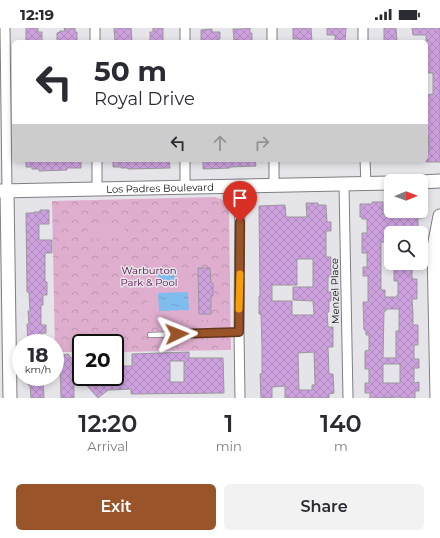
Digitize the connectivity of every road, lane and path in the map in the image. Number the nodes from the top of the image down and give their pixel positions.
1 (5, 28) edge
2 (95, 28) edge
3 (184, 28) edge
4 (272, 28) edge
5 (363, 28) edge
6 (95, 40) edge
7 (185, 40) edge
8 (272, 40) edge
9 (363, 40) edge
10 (97, 162) edge
11 (185, 162) edge
12 (274, 162) edge
13 (365, 162) edge
14 (440, 181) edge
15 (428, 182) edge
16 (384, 183) edge
17 (366, 184) junction
18 (344, 185) junction
19 (240, 186) junction
20 (274, 186) junction
21 (185, 188) junction
22 (97, 189) junction
23 (4, 191) edge
24 (440, 216) edge
25 (4, 296) edge
26 (239, 332) junction
27 (150, 335) dead end
28 (7, 392) edge
29 (240, 398) edge
30 (348, 398) edge
31 (437, 398) edge

1 - 23 street
2 - 6 street
3 - 7 street
4 - 8 street
5 - 9 street
10 - 22 street
11 - 21 street
12 - 20 street
13 - 17 street
14 - 15 street
16 - 17 street, Los Padres Boulevard
17 - 18 street, Los Padres Boulevard
18 - 20 street, Los Padres Boulevard
18 - 30 street, Menzel Place
19 - 20 street, Los Padres Boulevard
19 - 21 street, Los Padres Boulevard
19 - 26 street
21 - 22 street, Los Padres Boulevard
22 - 23 street, Los Padres Boulevard
23 - 25 street
24 - 31 street
25 - 28 street
26 - 27 lane
26 - 29 street

